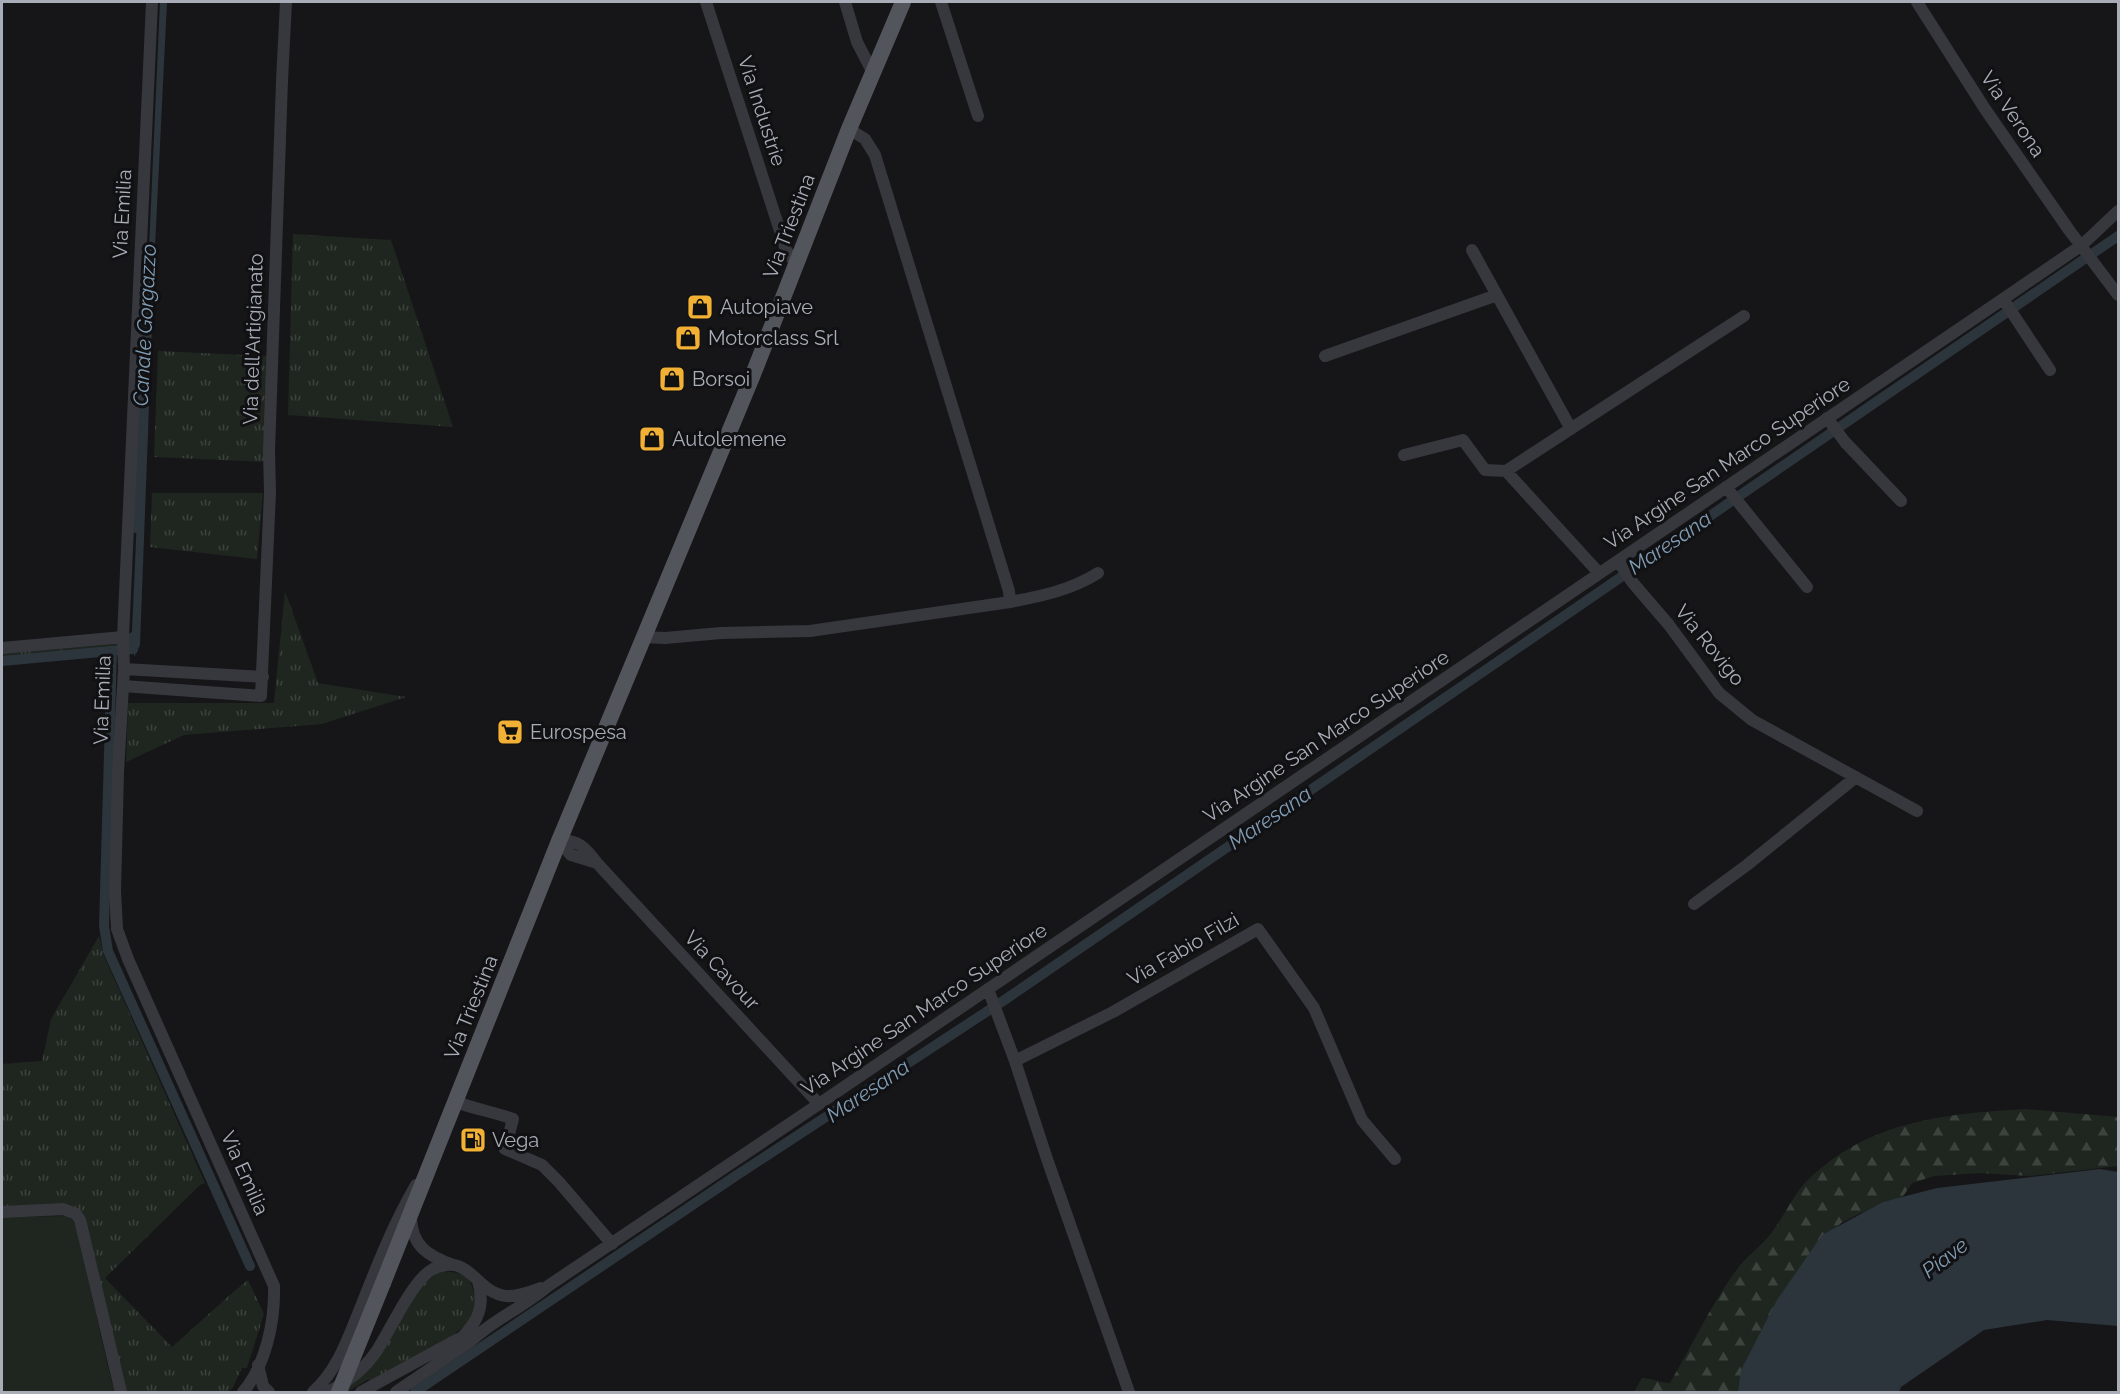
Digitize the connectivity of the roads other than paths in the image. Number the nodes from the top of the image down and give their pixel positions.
1 (152, 2) edge
2 (286, 2) edge
3 (706, 2) edge
4 (845, 2) edge
5 (903, 2) edge
6 (940, 2) edge
7 (1917, 2) edge
8 (873, 73) junction
9 (978, 117) dead end
10 (849, 129) junction
11 (2118, 211) edge
12 (2084, 247) junction
13 (1472, 250) dead end
14 (796, 264) junction
15 (1497, 295) junction
16 (2118, 295) edge
17 (2005, 302) junction
18 (1744, 316) dead end
19 (1325, 356) dead end
20 (2050, 370) dead end
21 (1829, 421) junction
22 (1571, 429) junction
23 (1404, 455) dead end
24 (1506, 471) junction
25 (1727, 489) junction
26 (1901, 501) dead end
27 (1619, 564) junction
28 (1098, 573) dead end
29 (1599, 573) junction
30 (1807, 587) dead end
31 (1010, 602) junction
32 (644, 637) junction
33 (123, 646) junction
34 (2, 648) edge
35 (124, 669) junction
36 (263, 677) junction
37 (123, 686) junction
38 (1856, 777) junction
39 (1917, 811) dead end
40 (559, 841) junction
41 (1694, 904) dead end
42 (989, 992) junction
43 (1015, 1061) junction
44 (456, 1101) junction
45 (819, 1104) junction
46 (440, 1143) junction
47 (1395, 1159) dead end
48 (2, 1212) edge
49 (411, 1216) junction
50 (612, 1244) junction
51 (454, 1265) junction
52 (478, 1281) junction
53 (548, 1286) junction
54 (466, 1335) junction
55 (258, 1365) junction
56 (121, 1392) edge
57 (243, 1392) edge
58 (269, 1392) edge
59 (313, 1392) edge
60 (327, 1392) edge
61 (339, 1392) edge
62 (361, 1392) edge
63 (388, 1392) edge
64 (396, 1392) edge
65 (1129, 1392) edge

1 - 33 street, Via Emilia
2 - 36 street, Via dell'Artigianato
3 - 14 street, Via Industrie
4 - 8 street
5 - 8 main road, Via Triestina
6 - 9 street
7 - 12 street, Via Verona
8 - 10 main road, Via Triestina
10 - 14 main road, Via Triestina
10 - 31 street
11 - 12 street, Via Argine San Marco Superiore
12 - 16 street, Via Verona
12 - 17 street, Via Argine San Marco Superiore
13 - 15 street
14 - 32 main road, Via Triestina
15 - 19 street
15 - 22 street
17 - 20 street
17 - 21 street, Via Argine San Marco Superiore
18 - 22 street
21 - 25 street, Via Argine San Marco Superiore
21 - 26 street
22 - 24 street
23 - 24 street
24 - 29 street
25 - 27 street, Via Argine San Marco Superiore
25 - 30 street
27 - 29 street, Via Argine San Marco Superiore
27 - 38 street, Via Rovigo
28 - 31 street
29 - 42 street, Via Argine San Marco Superiore
31 - 32 street
32 - 40 main road, Via Triestina
33 - 34 street
33 - 35 street, Via Emilia
35 - 36 street
35 - 37 street, Via Emilia
36 - 37 street
37 - 55 street, Via Emilia
38 - 39 street, Via Rovigo
38 - 41 street
40 - 44 main road, Via Triestina
40 - 45 street, Via Cavour
42 - 43 street
42 - 45 street, Via Argine San Marco Superiore
43 - 47 street, Via Fabio Filzi
43 - 65 street
44 - 46 main road, Via Triestina
44 - 50 street
45 - 50 street, Via Argine San Marco Superiore
46 - 49 main road, Via Triestina
46 - 59 street
48 - 56 street
49 - 51 street
49 - 61 main road, Via Triestina, bridge
50 - 53 street, Via Argine San Marco Superiore
51 - 52 street
51 - 60 street
52 - 53 street
52 - 54 street
53 - 54 street
54 - 62 street
54 - 63 street
54 - 64 street
55 - 57 street, Via Emilia
55 - 58 street

